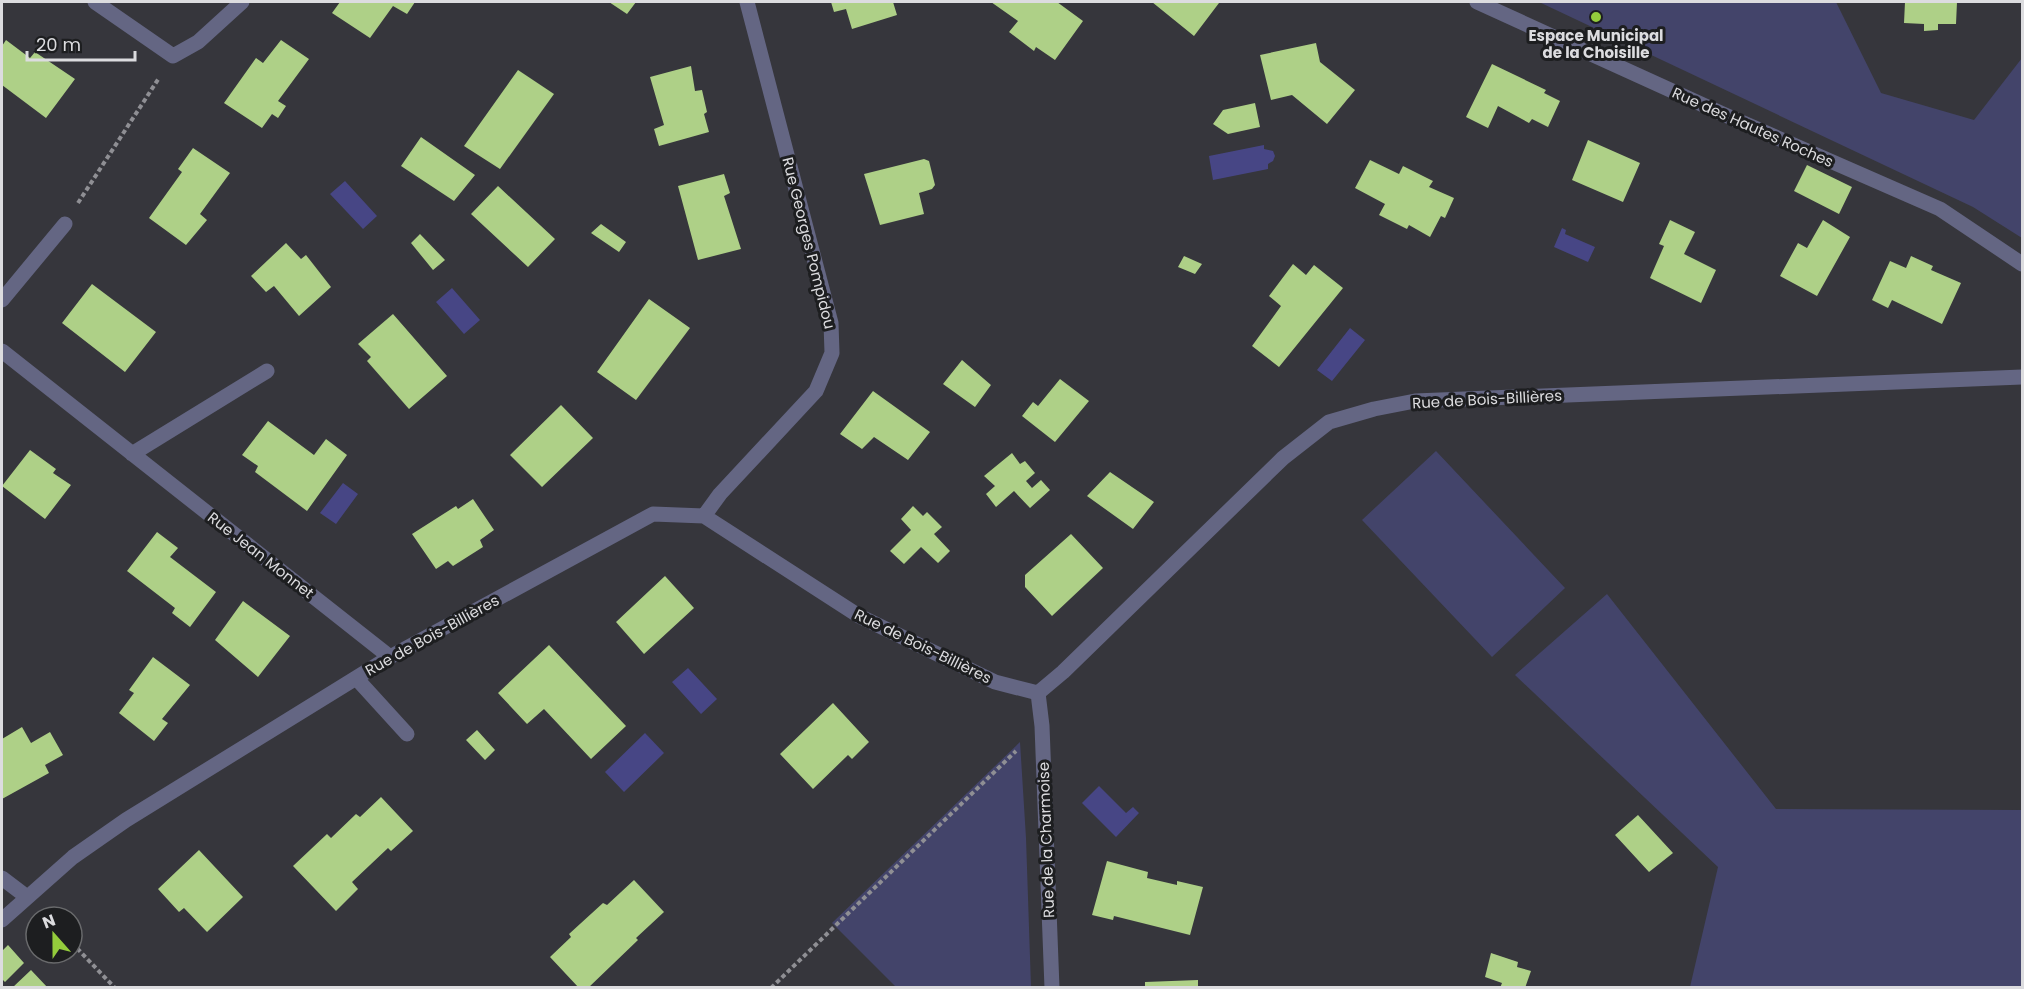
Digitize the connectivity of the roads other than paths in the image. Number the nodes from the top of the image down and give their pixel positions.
1 (95, 2) edge
2 (242, 2) edge
3 (747, 2) edge
4 (1476, 2) edge
5 (65, 224) road end
6 (2022, 264) edge
7 (2, 300) edge
8 (2, 351) edge
9 (267, 371) dead end
10 (2022, 377) edge
11 (132, 454) junction
12 (704, 516) junction
13 (390, 657) junction
14 (356, 678) junction
15 (1038, 693) junction
16 (407, 734) dead end
17 (2, 878) edge
18 (27, 897) junction
19 (2, 920) edge
20 (1052, 987) edge

1 - 2 street
3 - 12 street, Rue Georges Pompidou
4 - 6 street, Rue des Hautes Roches
5 - 7 street
8 - 11 street, Rue Jean Monnet
9 - 11 street
10 - 15 street, Rue de Bois-Billières
11 - 13 street, Rue Jean Monnet
12 - 13 street, Rue de Bois-Billières
12 - 15 street, Rue de Bois-Billières
13 - 14 street, Rue de Bois-Billières
14 - 16 street
14 - 18 street, Rue de Bois-Billières
15 - 20 street, Rue de la Charmoise
17 - 18 street
18 - 19 street, Rue de Bois-Billières

